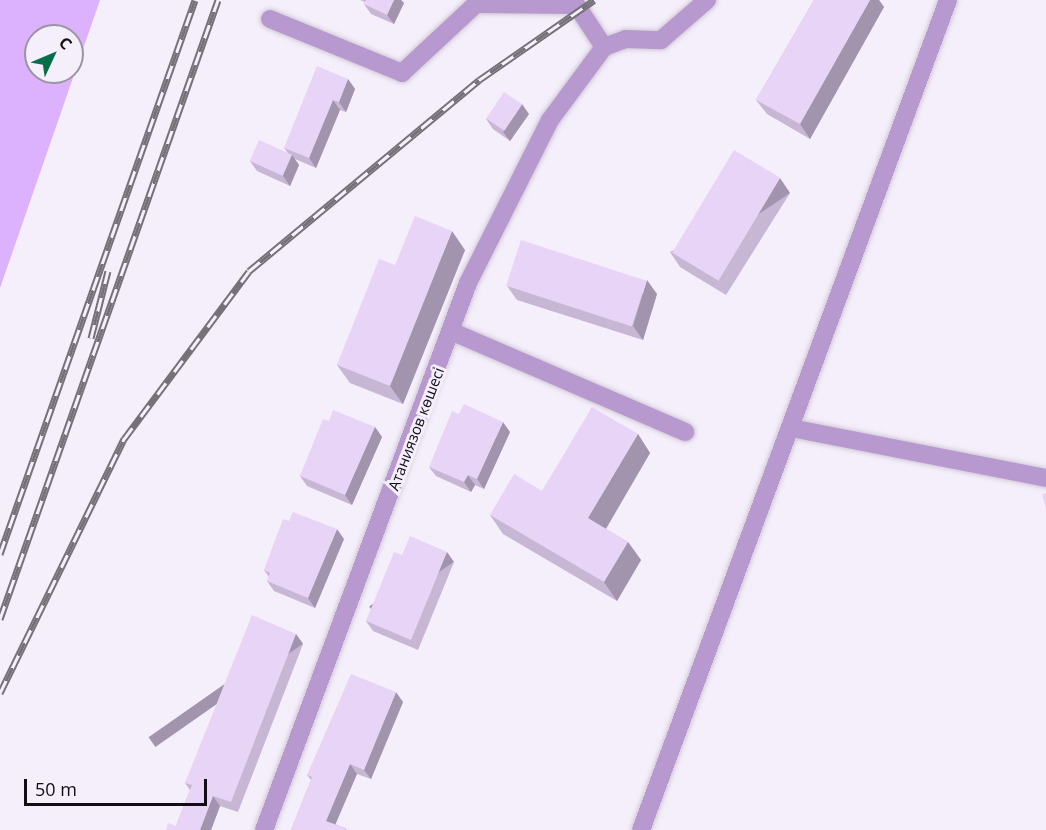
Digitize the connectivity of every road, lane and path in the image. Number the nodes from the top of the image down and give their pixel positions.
1 (707, 0) edge
2 (948, 0) edge
3 (474, 2) edge
4 (574, 3) edge
5 (270, 19) dead end
6 (604, 47) junction
7 (453, 332) junction
8 (791, 428) junction
9 (685, 432) dead end
10 (1046, 478) edge
11 (264, 830) edge
12 (640, 830) edge

1 - 6 street
2 - 8 street
3 - 4 street
3 - 5 street
4 - 6 street
6 - 7 street, Атаниязов көшесі
7 - 9 street
7 - 11 street, Атаниязов көшесі
8 - 10 street
8 - 12 street

